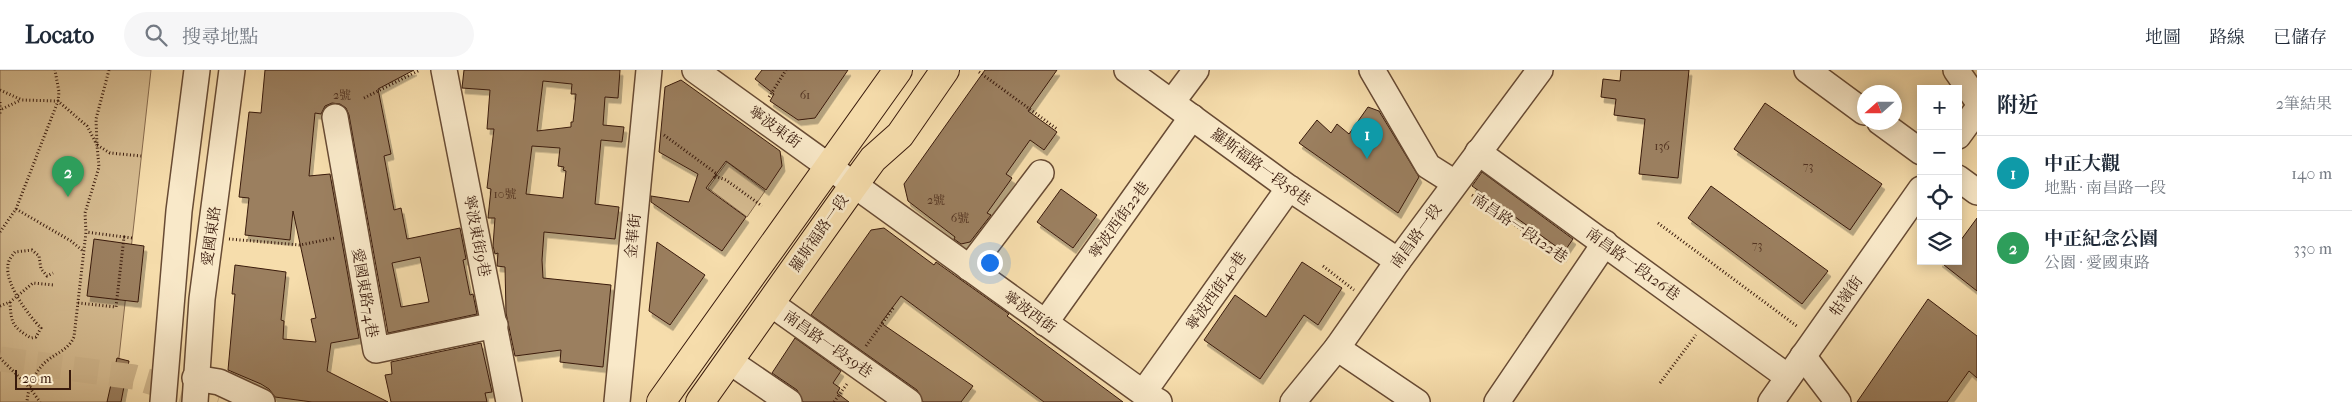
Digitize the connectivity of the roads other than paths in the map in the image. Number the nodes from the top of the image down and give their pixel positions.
1 (197, 70) edge
2 (232, 70) edge
3 (444, 70) edge
4 (649, 70) edge
5 (695, 70) edge
6 (898, 70) edge
7 (925, 70) edge
8 (945, 70) edge
9 (1127, 70) edge
10 (1196, 70) edge
11 (1372, 70) edge
12 (1806, 70) edge
13 (1956, 70) edge
14 (1528, 76) edge
15 (1977, 100) edge
16 (1172, 102) junction
17 (1857, 107) edge
18 (1977, 110) edge
19 (335, 116) dead end
20 (1192, 117) junction
21 (1891, 130) edge
22 (1962, 131) edge
23 (1917, 149) edge
24 (1478, 152) junction
25 (873, 159) junction
26 (829, 166) junction
27 (1041, 173) dead end
28 (1962, 181) edge
29 (1454, 183) junction
30 (854, 185) junction
31 (1289, 188) junction
32 (1977, 192) edge
33 (1917, 195) edge
34 (1605, 243) junction
35 (1398, 261) junction
36 (969, 268) junction
37 (770, 303) junction
38 (1045, 323) junction
39 (495, 325) junction
40 (1337, 348) junction
41 (1809, 348) junction
42 (729, 360) junction
43 (166, 376) junction
44 (1788, 377) junction
45 (195, 390) edge
46 (1151, 398) edge
47 (150, 402) edge
48 (163, 402) edge
49 (262, 402) edge
50 (509, 402) edge
51 (617, 402) edge
52 (661, 402) edge
53 (700, 402) edge
54 (789, 402) edge
55 (909, 402) edge
56 (1293, 402) edge
57 (1417, 402) edge
58 (1497, 402) edge
59 (1770, 402) edge
60 (1838, 402) edge

1 - 43 street
2 - 45 street, 愛國東路
3 - 39 street, 寧波東街9巷
4 - 51 street, 金華街
5 - 26 street, 寧波東街
6 - 26 main road, 羅斯福路一段
7 - 25 main road
8 - 25 main road, 羅斯福路一段
9 - 16 street, 羅斯福路一段58巷
10 - 16 street
11 - 29 street
12 - 17 street
13 - 15 street
14 - 24 street, 南昌路一段
16 - 20 street, 羅斯福路一段58巷
18 - 22 street
19 - 39 street, 愛國東路74巷
20 - 31 street, 羅斯福路一段58巷
20 - 38 street, 寧波西街22巷
21 - 23 street
24 - 29 street, 南昌路一段
24 - 34 street, 南昌路一段126巷
25 - 30 main road, 羅斯福路一段
26 - 30 street, 寧波東街
26 - 52 main road, 羅斯福路一段
27 - 36 street
28 - 32 street
29 - 35 street, 南昌路一段
30 - 36 street, 寧波西街
30 - 37 main road, 羅斯福路一段
31 - 35 street, 羅斯福路一段58巷
31 - 46 street, 寧波西街40巷
33 - 41 street, 牯嶺街
34 - 44 street, 南昌路一段126巷
34 - 58 street
35 - 40 street, 南昌路一段
36 - 38 street, 寧波西街
37 - 42 main road, 羅斯福路一段
37 - 55 street, 南昌路一段59巷
38 - 46 street, 寧波西街
39 - 50 street, 寧波東街9巷
40 - 56 street, 南昌路一段
40 - 57 street
41 - 44 street, 牯嶺街
41 - 60 street
42 - 53 main road, 羅斯福路一段
42 - 54 street
43 - 47 street
43 - 48 street
44 - 59 street, 牯嶺街
45 - 49 street

